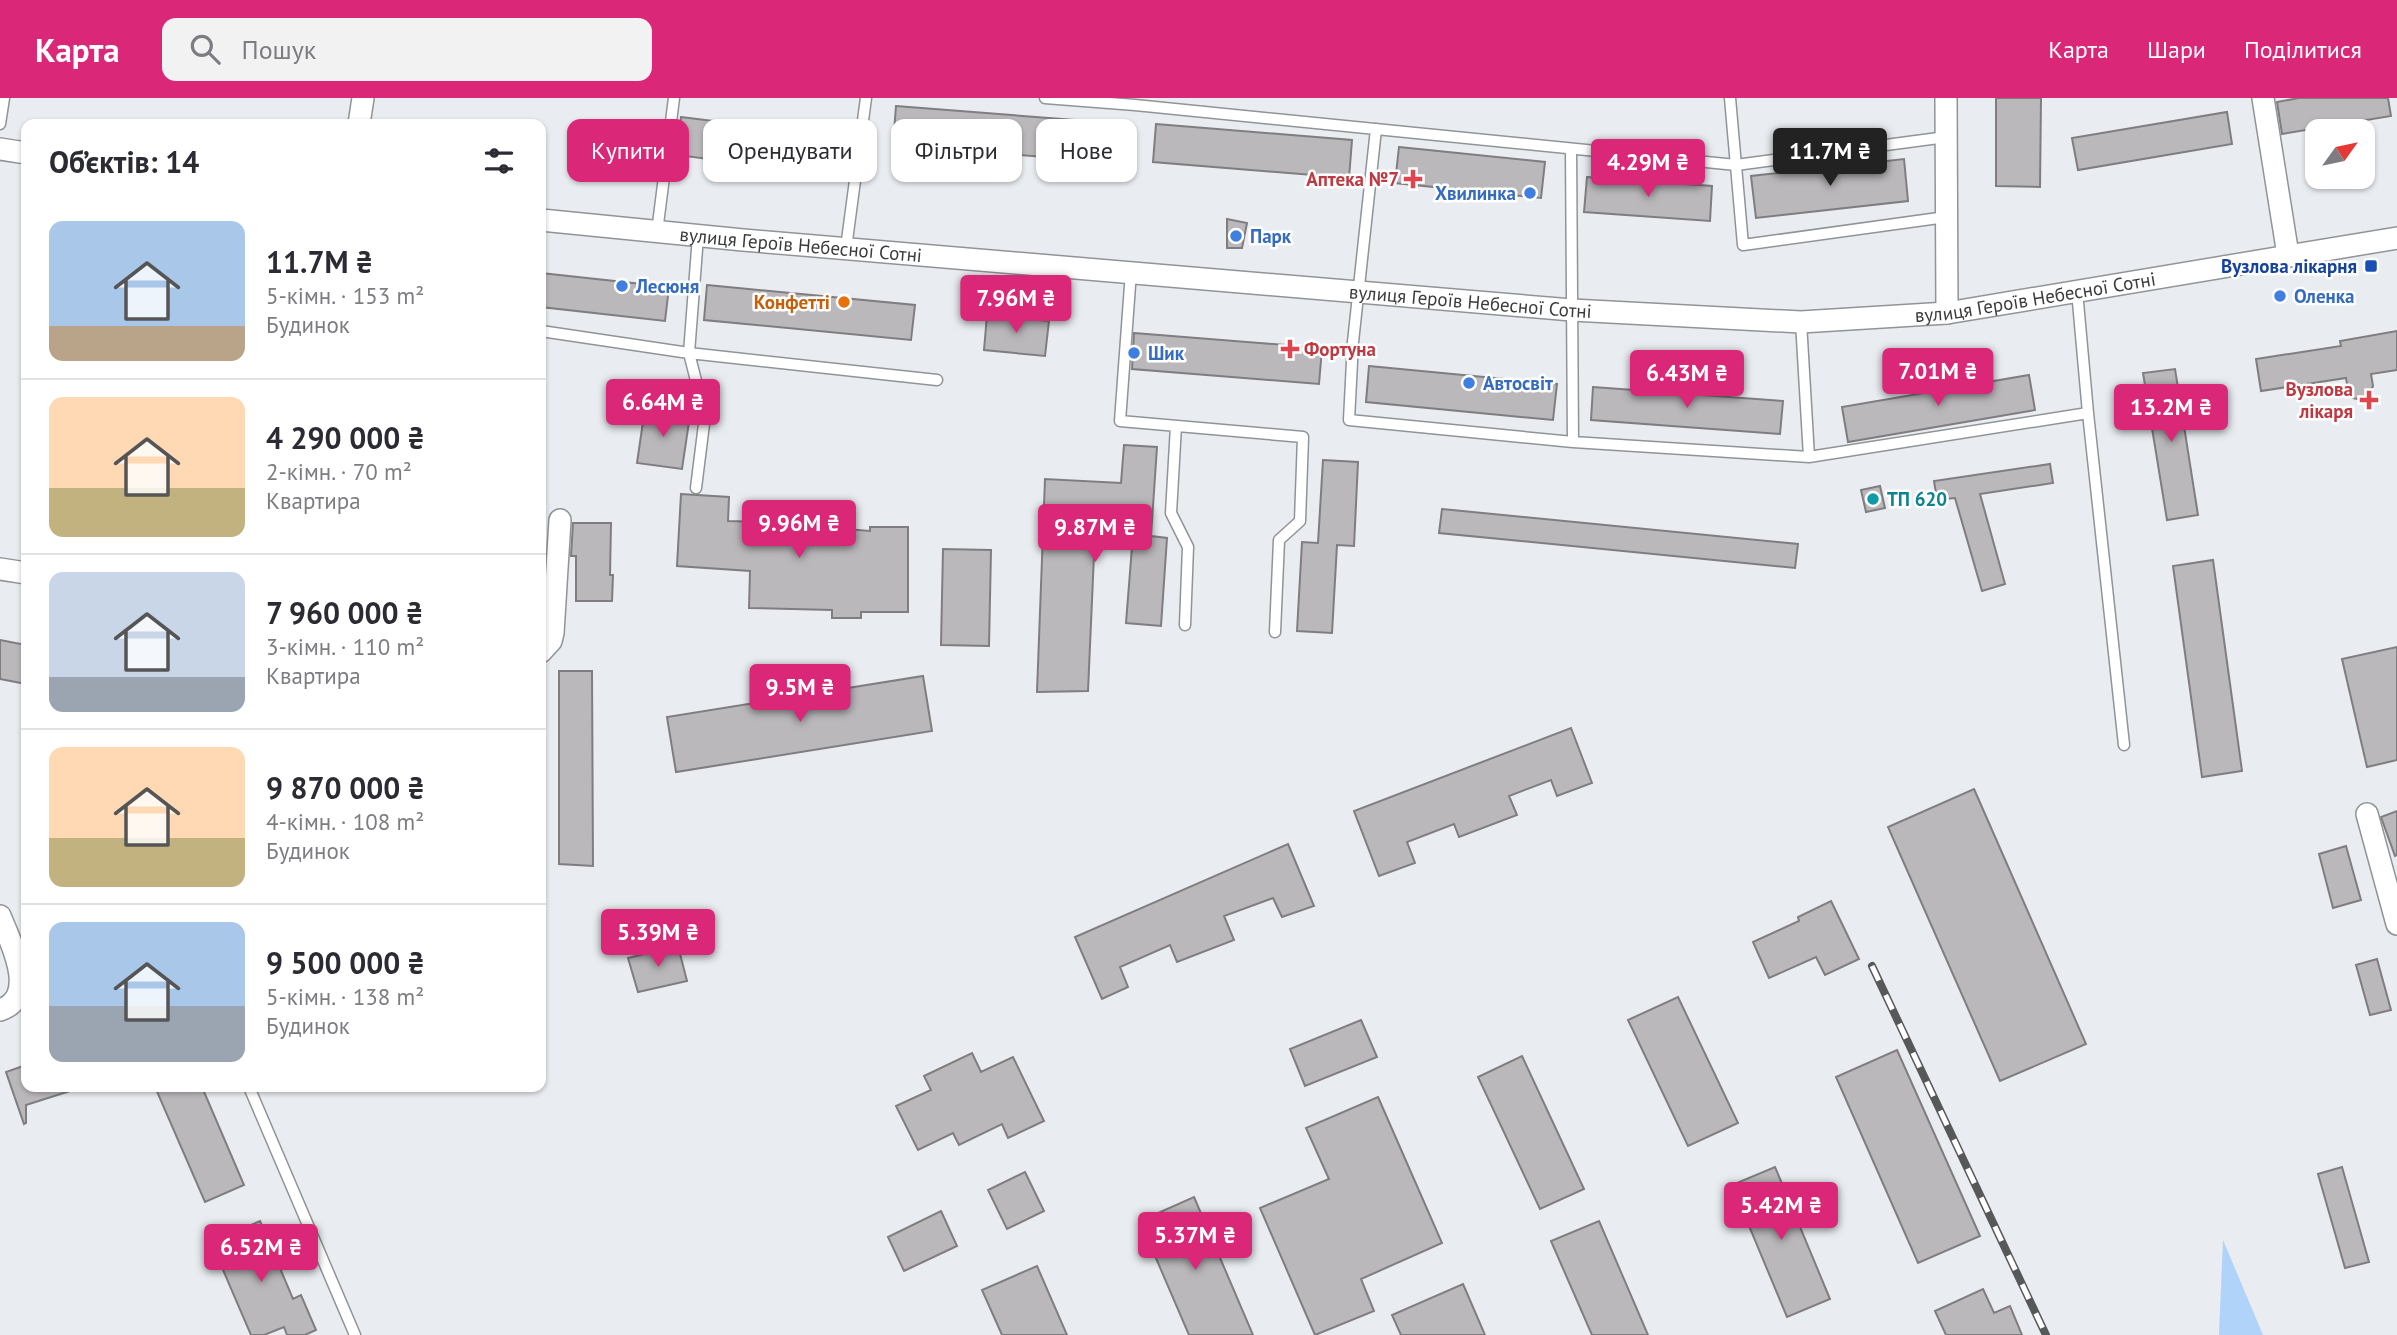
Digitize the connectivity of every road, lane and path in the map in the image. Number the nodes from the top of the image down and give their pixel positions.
1 (4, 98) edge
2 (362, 98) edge
3 (674, 98) edge
4 (866, 98) edge
5 (1045, 98) edge
6 (1730, 98) edge
7 (1946, 98) edge
8 (2263, 98) edge
9 (360, 119) edge
10 (0, 124) edge
11 (1376, 129) junction
12 (1946, 137) junction
13 (0, 149) edge
14 (1570, 149) junction
15 (21, 152) edge
16 (1736, 165) junction
17 (1946, 217) junction
18 (546, 221) edge
19 (657, 232) junction
20 (698, 236) junction
21 (2397, 238) edge
22 (846, 248) junction
23 (2288, 255) junction
24 (1130, 272) junction
25 (2077, 291) junction
26 (1359, 293) junction
27 (1572, 310) junction
28 (1947, 313) junction
29 (1801, 322) junction
30 (546, 332) edge
31 (689, 353) junction
32 (937, 380) dead end
33 (2088, 413) junction
34 (1176, 426) junction
35 (1573, 442) junction
36 (1809, 457) junction
37 (696, 488) dead end
38 (560, 520) dead end
39 (0, 569) edge
40 (21, 572) edge
41 (1185, 625) dead end
42 (1275, 632) dead end
43 (546, 646) edge
44 (2124, 745) dead end
45 (2367, 814) dead end
46 (2395, 914) edge
47 (0, 916) edge
48 (21, 973) edge
49 (21, 980) edge
50 (3, 1009) edge
51 (251, 1092) edge
52 (355, 1335) edge

1 - 10 lane
2 - 9 street
3 - 19 lane
4 - 22 lane
5 - 11 lane
6 - 16 lane
7 - 12 street
8 - 23 street
11 - 14 lane
11 - 26 lane
12 - 16 lane
12 - 17 street
13 - 15 street
14 - 16 lane
14 - 27 lane
16 - 17 lane
17 - 28 street
18 - 19 street, вулиця Героїв Небесної Сотні
19 - 20 street, вулиця Героїв Небесної Сотні
20 - 22 street, вулиця Героїв Небесної Сотні
20 - 31 lane
21 - 23 street, вулиця Героїв Небесної Сотні
22 - 24 street, вулиця Героїв Небесної Сотні
23 - 25 street, вулиця Героїв Небесної Сотні
24 - 26 street, вулиця Героїв Небесної Сотні
24 - 34 lane
25 - 28 street, вулиця Героїв Небесної Сотні
25 - 33 lane
26 - 27 street, вулиця Героїв Небесної Сотні
26 - 35 lane
27 - 29 street, вулиця Героїв Небесної Сотні
27 - 35 lane
28 - 29 street, вулиця Героїв Небесної Сотні
29 - 36 lane
30 - 31 lane
31 - 32 lane
31 - 37 lane
33 - 36 lane
33 - 44 lane
34 - 41 lane
34 - 42 lane
35 - 36 lane
38 - 43 street
39 - 40 street
45 - 46 street
47 - 48 street
49 - 50 street
51 - 52 lane

